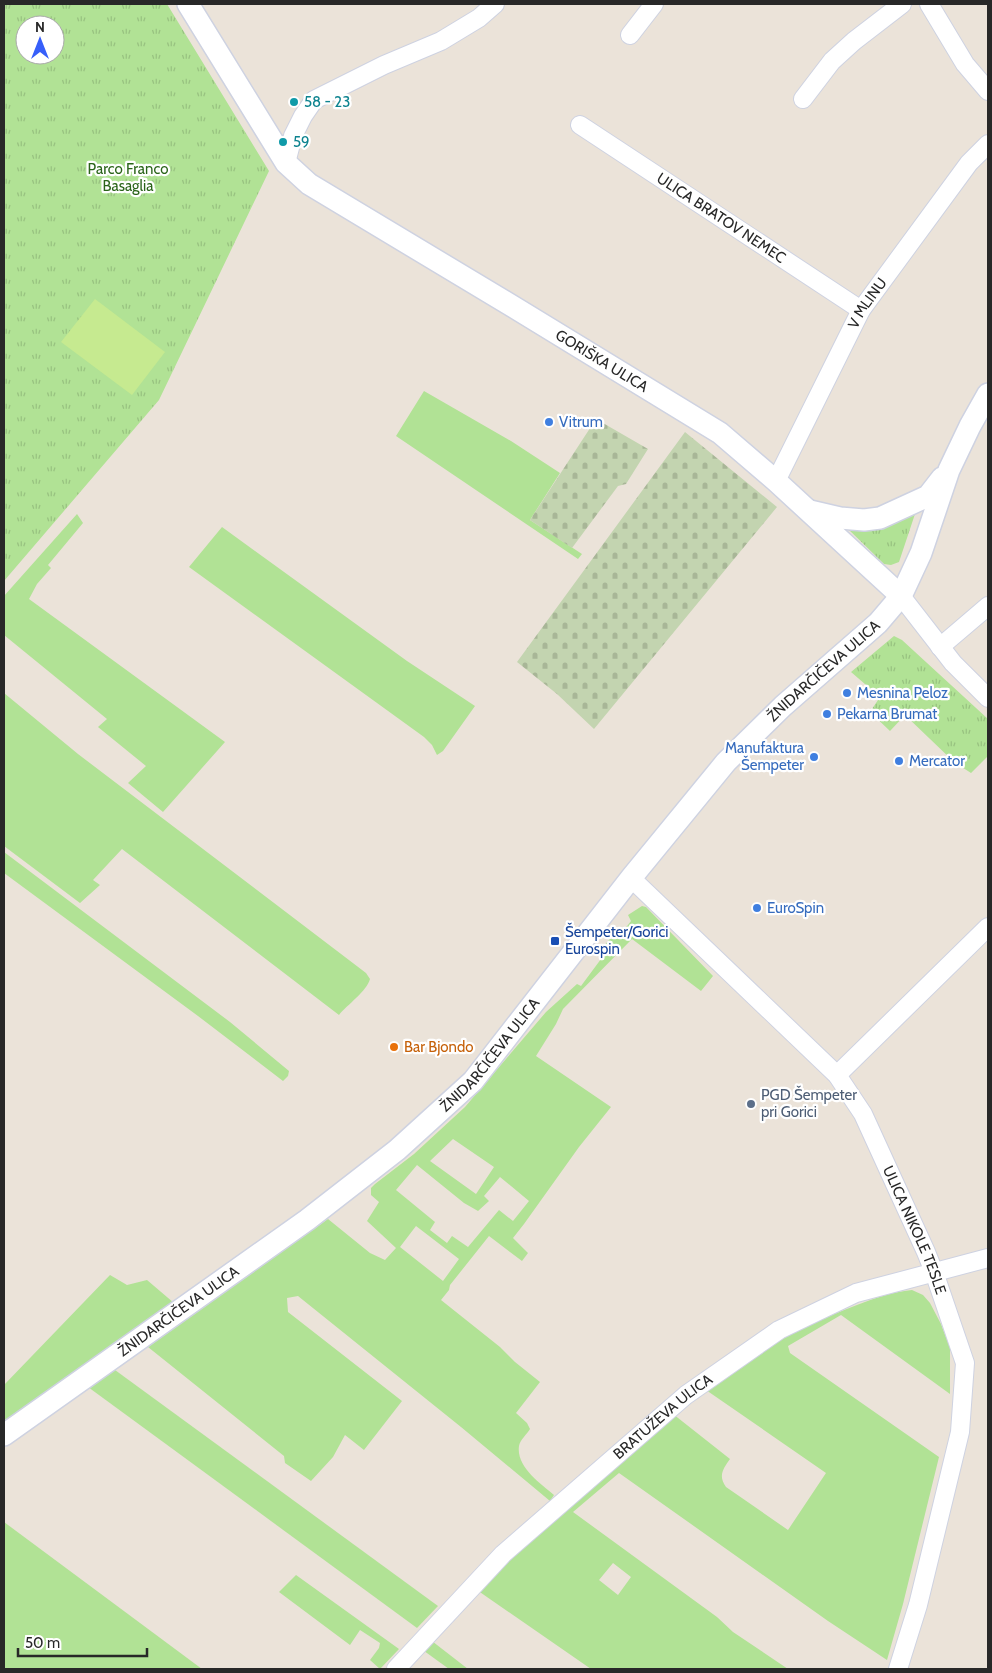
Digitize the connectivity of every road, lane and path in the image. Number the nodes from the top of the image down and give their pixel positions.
1 (188, 4) edge
2 (495, 4) edge
3 (654, 4) edge
4 (902, 4) edge
5 (929, 4) edge
6 (630, 35) dead end
7 (988, 91) edge
8 (803, 99) dead end
9 (580, 125) dead end
10 (988, 144) edge
11 (284, 159) junction
12 (861, 310) junction
13 (988, 394) edge
14 (949, 470) junction
15 (776, 481) junction
16 (807, 511) junction
17 (901, 596) junction
18 (988, 606) edge
19 (940, 647) junction
20 (988, 698) edge
21 (632, 878) junction
22 (988, 927) edge
23 (837, 1075) junction
24 (988, 1258) edge
25 (934, 1272) junction
26 (4, 1435) edge
27 (396, 1669) edge
28 (898, 1669) edge

1 - 11 street, GORIŠKA ULICA
2 - 11 street
3 - 6 street
4 - 8 street
5 - 7 street
9 - 12 street, ULICA BRATOV NEMEC
10 - 12 street, V MLINU
11 - 15 street, GORIŠKA ULICA
12 - 15 street, V MLINU
13 - 14 street
14 - 16 street
14 - 17 street, ŽNIDARČIČEVA ULICA
15 - 16 street, GORIŠKA ULICA
16 - 17 street, GORIŠKA ULICA
17 - 19 street
17 - 21 street, ŽNIDARČIČEVA ULICA
18 - 19 street
19 - 20 street
21 - 23 street, ULICA NIKOLE TESLE
21 - 26 street, ŽNIDARČIČEVA ULICA
22 - 23 street
23 - 25 street, ULICA NIKOLE TESLE
24 - 25 street, BRATUŽEVA ULICA
25 - 27 street, BRATUŽEVA ULICA
25 - 28 street, ULICA NIKOLE TESLE

